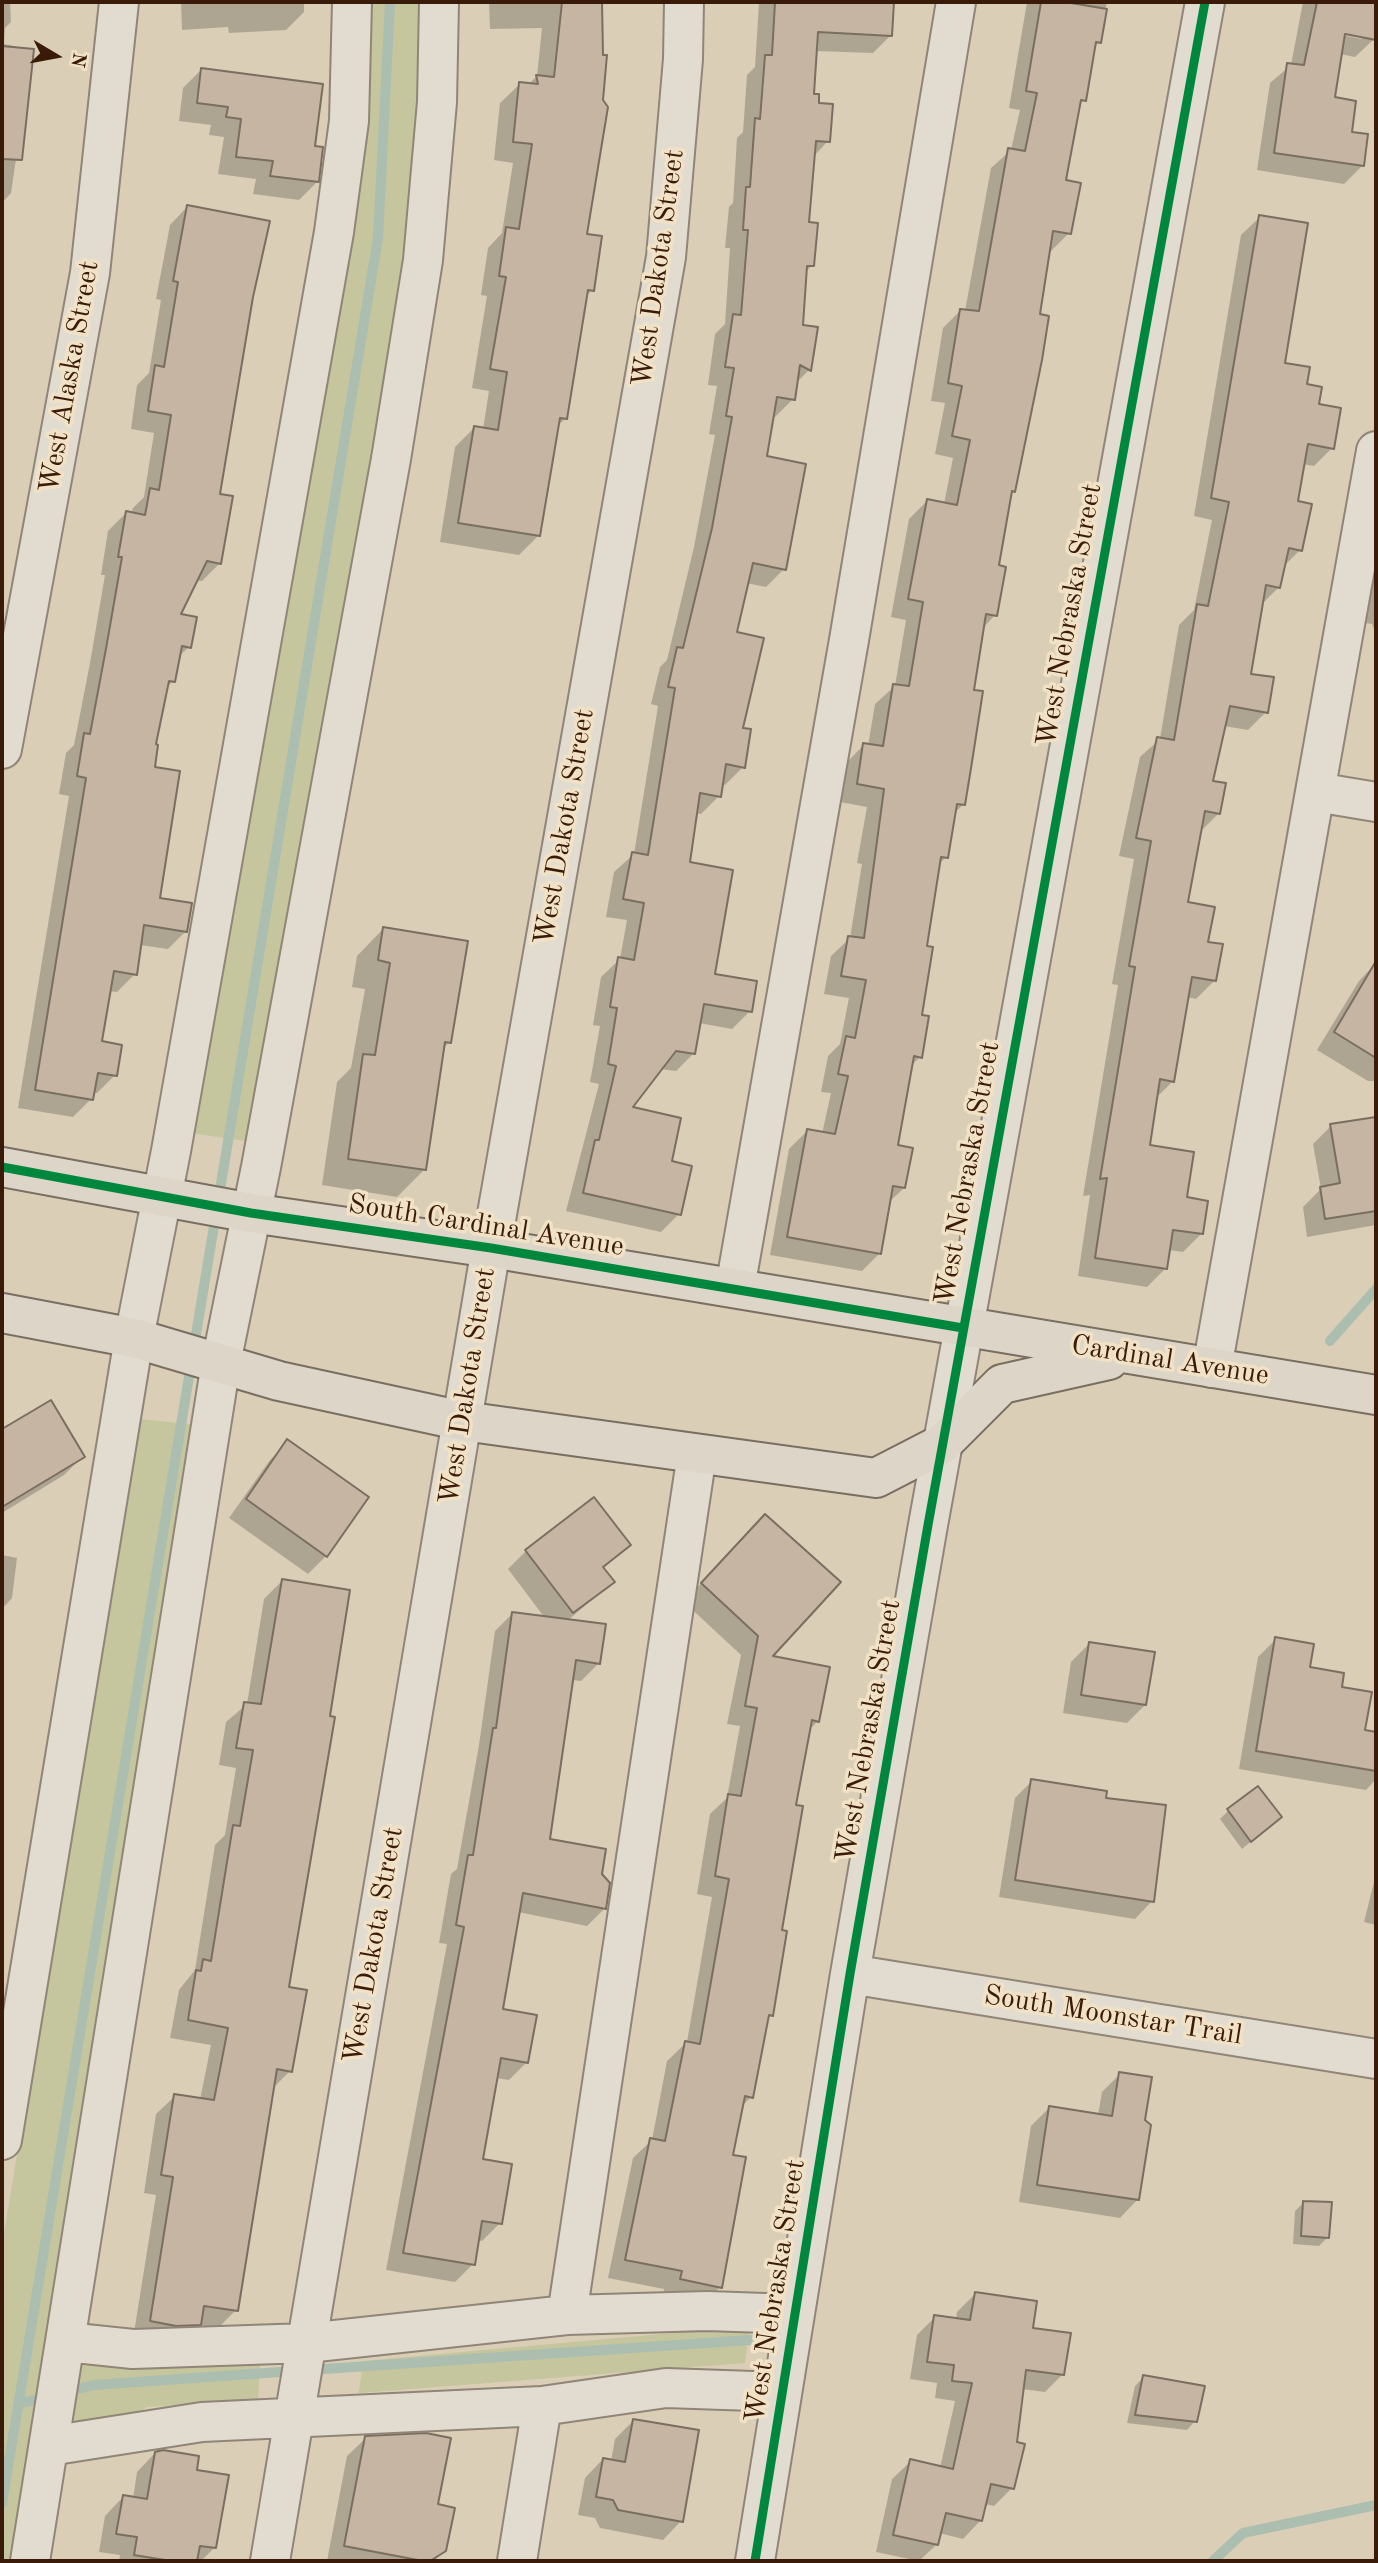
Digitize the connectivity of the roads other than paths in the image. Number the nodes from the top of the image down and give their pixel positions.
1 (119, 2) edge
2 (352, 2) edge
3 (439, 2) edge
4 (684, 2) edge
5 (956, 2) edge
6 (1205, 2) edge
7 (1376, 451) edge
8 (2, 750) edge
9 (1316, 792) junction
10 (1376, 802) edge
11 (2, 1167) edge
12 (162, 1197) junction
13 (251, 1213) junction
14 (491, 1248) junction
15 (735, 1288) junction
16 (2, 1314) edge
17 (963, 1328) junction
18 (134, 1338) junction
19 (1129, 1355) junction
20 (221, 1363) junction
21 (1212, 1368) junction
22 (1376, 1395) edge
23 (463, 1421) junction
24 (942, 1444) junction
25 (698, 1454) junction
26 (850, 1973) junction
27 (1376, 2059) edge
28 (2, 2140) edge
29 (795, 2314) junction
30 (567, 2315) junction
31 (66, 2342) junction
32 (307, 2343) junction
33 (782, 2392) junction
34 (542, 2406) junction
35 (295, 2416) junction
36 (49, 2446) junction
37 (30, 2561) edge
38 (270, 2561) edge
39 (517, 2561) edge
40 (755, 2561) edge

1 - 8 street, West Alaska Street
2 - 12 street
3 - 13 street
4 - 14 street, West Dakota Street
5 - 15 street
6 - 17 street, West Nebraska Street
7 - 9 street
9 - 10 street
9 - 21 street
11 - 12 main road, South Cardinal Avenue
12 - 13 main road, South Cardinal Avenue
12 - 18 street
13 - 14 main road, South Cardinal Avenue
13 - 20 street
14 - 15 main road, South Cardinal Avenue
14 - 23 street, West Dakota Street
15 - 17 main road, South Cardinal Avenue
16 - 18 main road
17 - 19 main road, Cardinal Avenue
17 - 24 street, West Nebraska Street
18 - 20 main road
18 - 28 street
19 - 21 main road, Cardinal Avenue
19 - 24 main road
20 - 23 main road
20 - 31 street
21 - 22 main road, Cardinal Avenue
23 - 25 main road
23 - 32 street, West Dakota Street
24 - 25 main road
24 - 26 street, West Nebraska Street
25 - 30 street
26 - 27 street, South Moonstar Trail
26 - 29 street, West Nebraska Street
29 - 30 street
29 - 33 street, West Nebraska Street
30 - 32 street
31 - 32 street
31 - 36 street
32 - 35 street, West Dakota Street
33 - 34 street
33 - 40 street, West Nebraska Street
34 - 35 street
34 - 39 street
35 - 36 street
35 - 38 street, West Dakota Street
36 - 37 street

